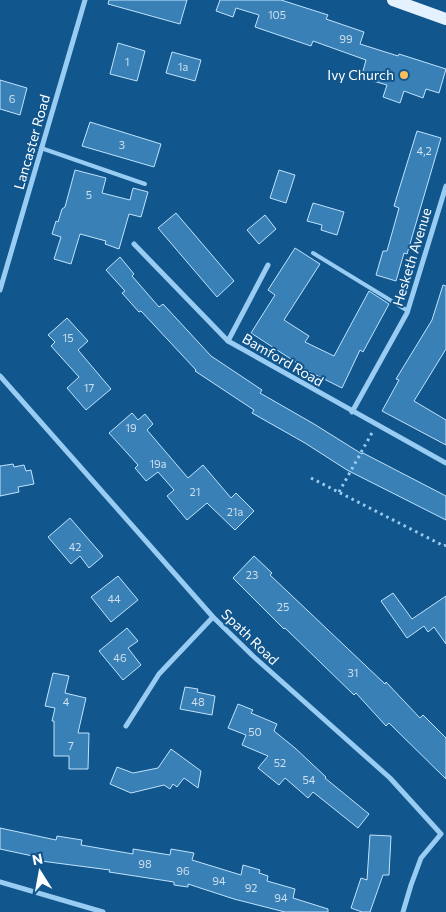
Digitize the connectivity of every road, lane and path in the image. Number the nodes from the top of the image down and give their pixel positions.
1 (85, 0) edge
2 (393, 0) edge
3 (446, 19) edge
4 (41, 148) junction
5 (145, 184) dead end
6 (446, 186) edge
7 (134, 244) dead end
8 (314, 254) dead end
9 (268, 265) dead end
10 (0, 290) edge
11 (408, 311) junction
12 (228, 341) junction
13 (0, 376) edge
14 (352, 412) junction
15 (376, 425) junction
16 (446, 463) edge
17 (310, 478) dead end
18 (339, 492) junction
19 (446, 545) edge
20 (213, 617) junction
21 (126, 726) dead end
22 (446, 830) edge
23 (441, 834) junction
24 (0, 882) edge
25 (103, 912) edge
26 (404, 912) edge

1 - 4 street, Lancaster Road
2 - 3 main road
4 - 5 lane
4 - 10 street, Lancaster Road
6 - 11 street, Hesketh Avenue
7 - 12 street, Bamford Road
8 - 11 lane
9 - 12 street
11 - 14 street, Hesketh Avenue
12 - 14 street, Bamford Road
13 - 20 street, Spath Road
14 - 15 street, Bamford Road
15 - 16 street, Bamford Road
15 - 18 path
17 - 18 path
18 - 19 path
20 - 21 street
20 - 23 street, Spath Road
22 - 23 street
23 - 26 street
24 - 25 street

